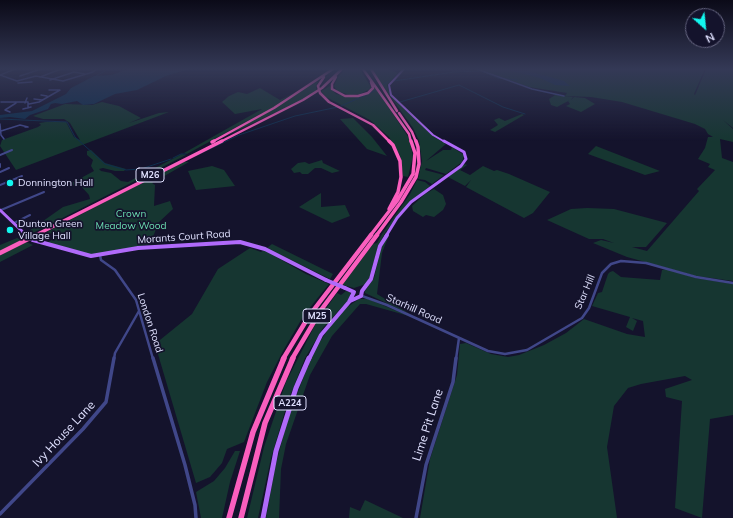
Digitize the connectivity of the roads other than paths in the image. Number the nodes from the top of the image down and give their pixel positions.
1 (55, 93) edge
2 (297, 93) edge
3 (314, 93) edge
4 (320, 93) edge
5 (337, 93) edge
6 (366, 93) edge
7 (381, 93) edge
8 (383, 93) edge
9 (386, 93) edge
10 (391, 93) edge
11 (551, 93) edge
12 (41, 95) dead end
13 (564, 96) dead end
14 (48, 97) junction
15 (26, 99) dead end
16 (34, 99) dead end
17 (42, 100) junction
18 (0, 102) edge
19 (24, 103) junction
20 (16, 104) junction
21 (29, 104) junction
22 (31, 107) dead end
23 (28, 108) junction
24 (23, 109) dead end
25 (397, 111) junction
26 (10, 112) dead end
27 (0, 126) edge
28 (28, 127) dead end
29 (1, 131) junction
30 (1, 135) edge
31 (4, 139) dead end
32 (12, 150) dead end
33 (0, 155) edge
34 (1, 165) edge
35 (9, 168) dead end
36 (1, 171) edge
37 (22, 176) dead end
38 (0, 185) edge
39 (44, 192) dead end
40 (0, 210) edge
41 (30, 215) dead end
42 (385, 216) junction
43 (14, 223) junction
44 (0, 252) edge
45 (100, 255) junction
46 (733, 283) edge
47 (354, 293) junction
48 (361, 295) junction
49 (349, 302) junction
50 (139, 311) junction
51 (459, 338) junction
52 (0, 514) edge
53 (196, 518) edge
54 (230, 518) edge
55 (241, 518) edge
56 (263, 518) edge
57 (416, 518) edge

1 - 14 street
2 - 44 highway, M26
3 - 44 highway, M26
4 - 42 highway, M25, bridge
5 - 6 highway
7 - 42 highway, M25
8 - 25 highway, M25
9 - 25 highway, M25
10 - 48 main road
11 - 13 street
12 - 14 street
14 - 17 street
15 - 19 street
16 - 17 street
17 - 21 street
18 - 20 street
19 - 20 street
19 - 21 street
20 - 26 street
21 - 23 street
22 - 23 street
23 - 24 street
25 - 55 highway, M25
27 - 29 street
28 - 29 street
29 - 30 street
30 - 31 street
32 - 33 street
34 - 36 street
35 - 36 street
37 - 38 street
39 - 40 street
40 - 43 main road
41 - 43 street
42 - 54 highway, M25
43 - 45 main road, bridge
45 - 47 main road, Morants Court Road, bridge
45 - 50 street, London Road
46 - 51 street, Star Hill
47 - 48 main road, Morants Court Road
47 - 48 main road
47 - 49 main road, A224
48 - 49 main road, A224
48 - 51 street, Starhill Road
49 - 56 main road, A224
50 - 52 street, Ivy House Lane
50 - 53 street, London Road
51 - 57 street, Lime Pit Lane

